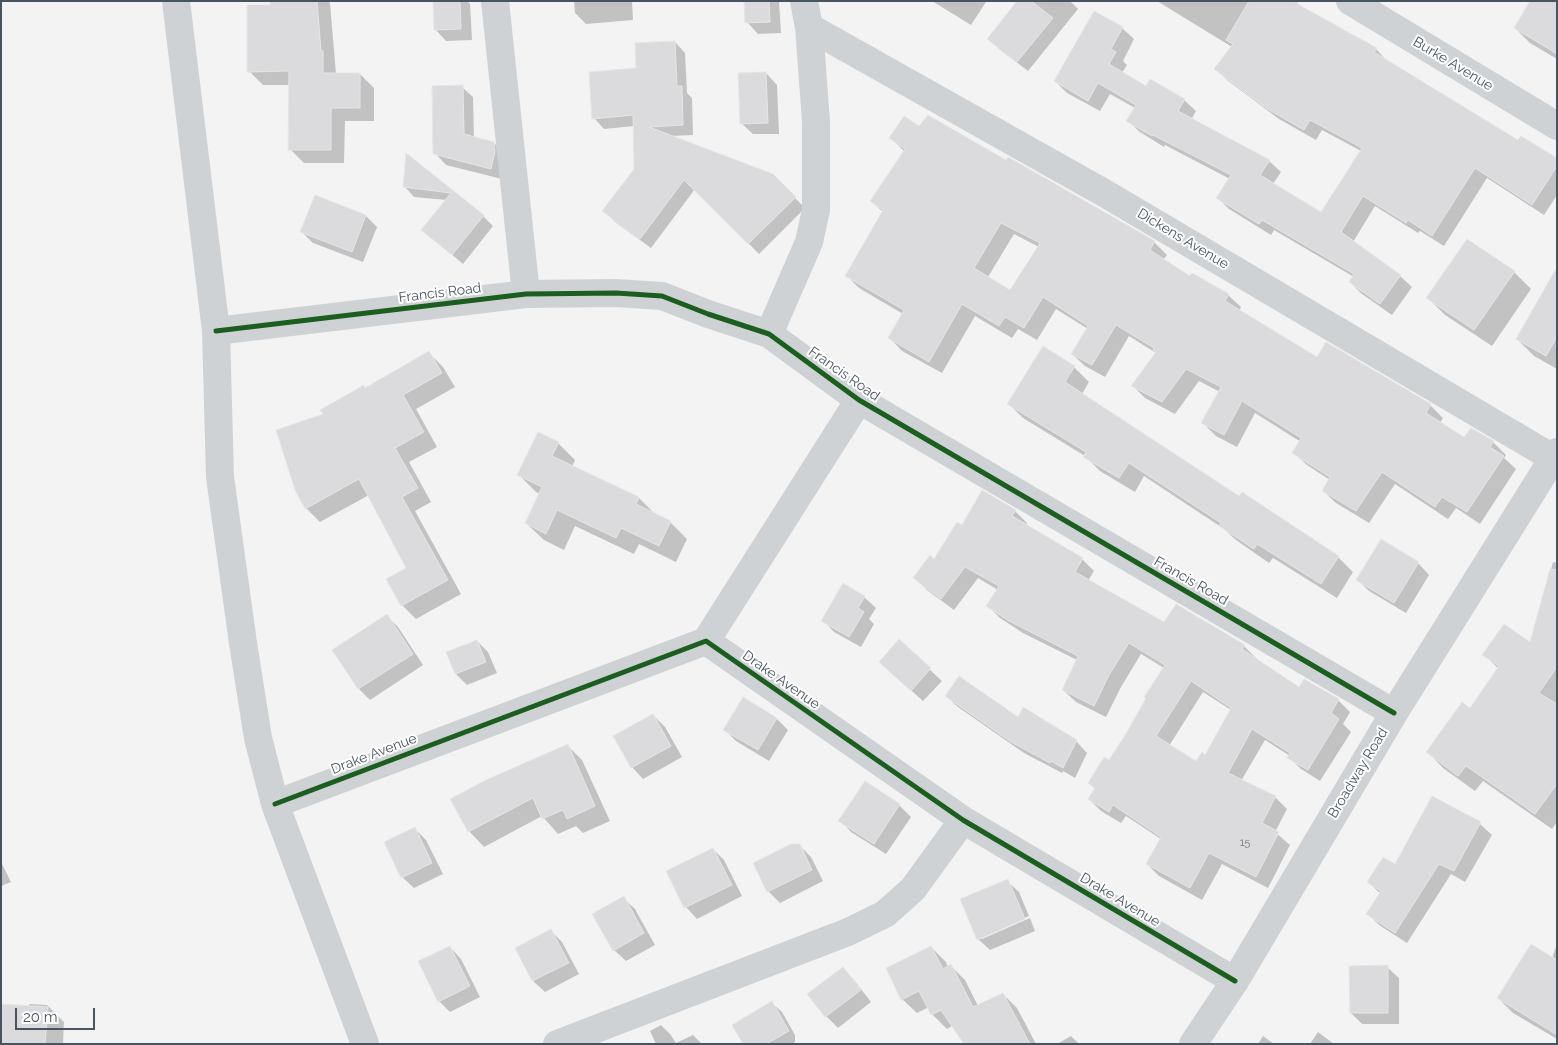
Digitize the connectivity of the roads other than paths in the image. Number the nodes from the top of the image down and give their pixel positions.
1 (176, 1) edge
2 (495, 1) edge
3 (1350, 1) edge
4 (806, 14) edge
5 (1557, 126) edge
6 (526, 294) junction
7 (216, 331) junction
8 (769, 334) junction
9 (859, 400) junction
10 (1555, 455) edge
11 (706, 641) junction
12 (1394, 713) junction
13 (275, 804) junction
14 (963, 820) junction
15 (1234, 981) junction
16 (365, 1044) edge
17 (556, 1044) edge
18 (1193, 1044) edge

1 - 7 street
2 - 6 street
3 - 5 street, Burke Avenue
4 - 8 street
4 - 10 street, Dickens Avenue
6 - 7 street, Francis Road
6 - 8 street, Francis Road
7 - 13 street
8 - 9 street, Francis Road
9 - 11 street
9 - 12 street, Francis Road
10 - 12 street, Broadway Road
11 - 13 street, Drake Avenue
11 - 14 street, Drake Avenue
12 - 15 street, Broadway Road
13 - 16 street
14 - 15 street, Drake Avenue
14 - 17 street
15 - 18 street, Broadway Road

